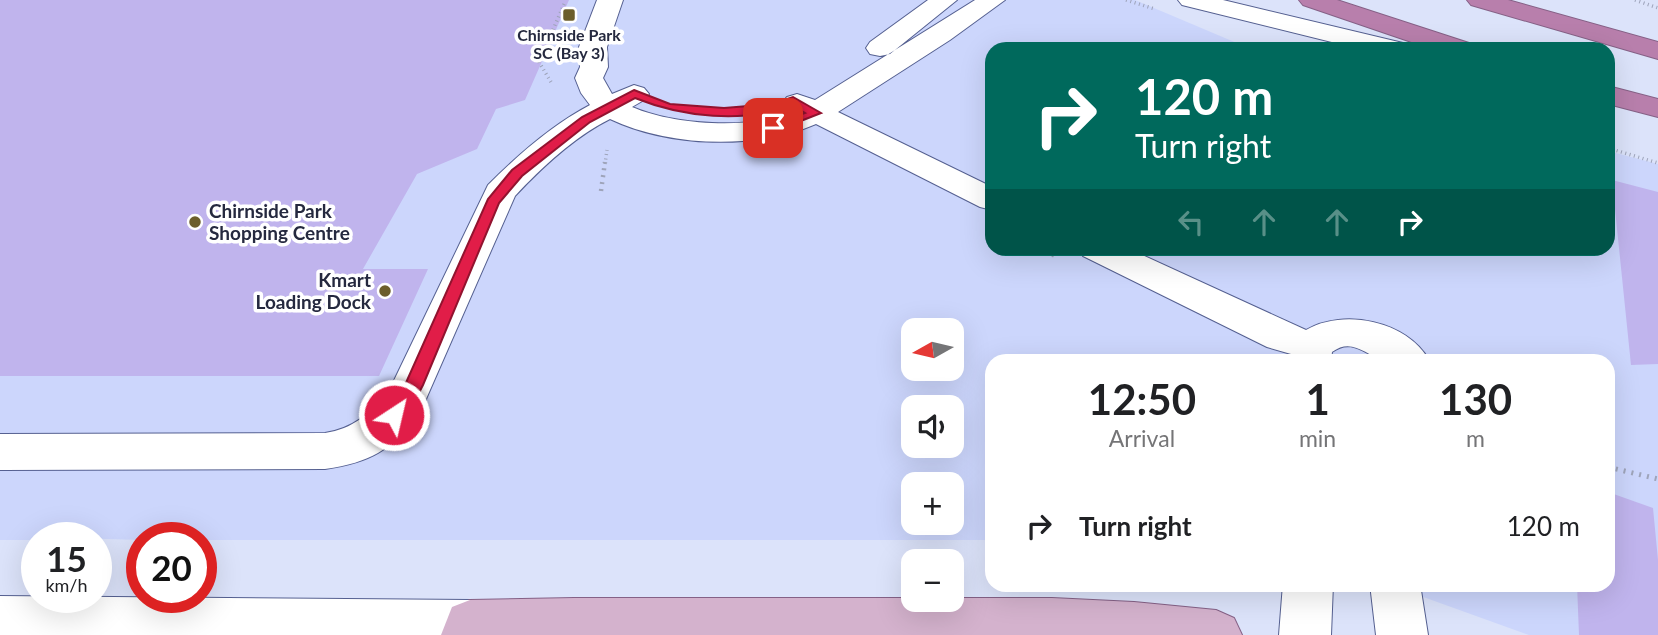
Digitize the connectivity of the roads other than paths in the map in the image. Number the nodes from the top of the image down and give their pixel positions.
1 (610, 0) edge
2 (944, 0) edge
3 (992, 0) edge
4 (1191, 0) edge
5 (1312, 0) edge
6 (1480, 0) edge
7 (1364, 42) edge
8 (1438, 42) edge
9 (1658, 51) edge
10 (1615, 97) edge
11 (622, 101) junction
12 (804, 107) junction
13 (1658, 108) edge
14 (685, 128) junction
15 (526, 165) junction
16 (985, 197) edge
17 (1113, 256) edge
18 (1311, 353) edge
19 (1400, 354) edge
20 (0, 452) edge
21 (1308, 592) edge
22 (1396, 592) edge
23 (0, 620) edge
24 (468, 629) edge
25 (1216, 635) edge
26 (1305, 635) edge
27 (1402, 635) edge

1 - 11 street
2 - 12 street
3 - 12 street
4 - 7 street
5 - 8 highway
6 - 9 highway
10 - 13 highway
11 - 12 street
11 - 14 street
11 - 15 street
12 - 14 street
12 - 16 street
14 - 15 street
15 - 20 street
17 - 18 street
18 - 19 street
21 - 26 street
22 - 27 street
23 - 24 street
24 - 25 main road

